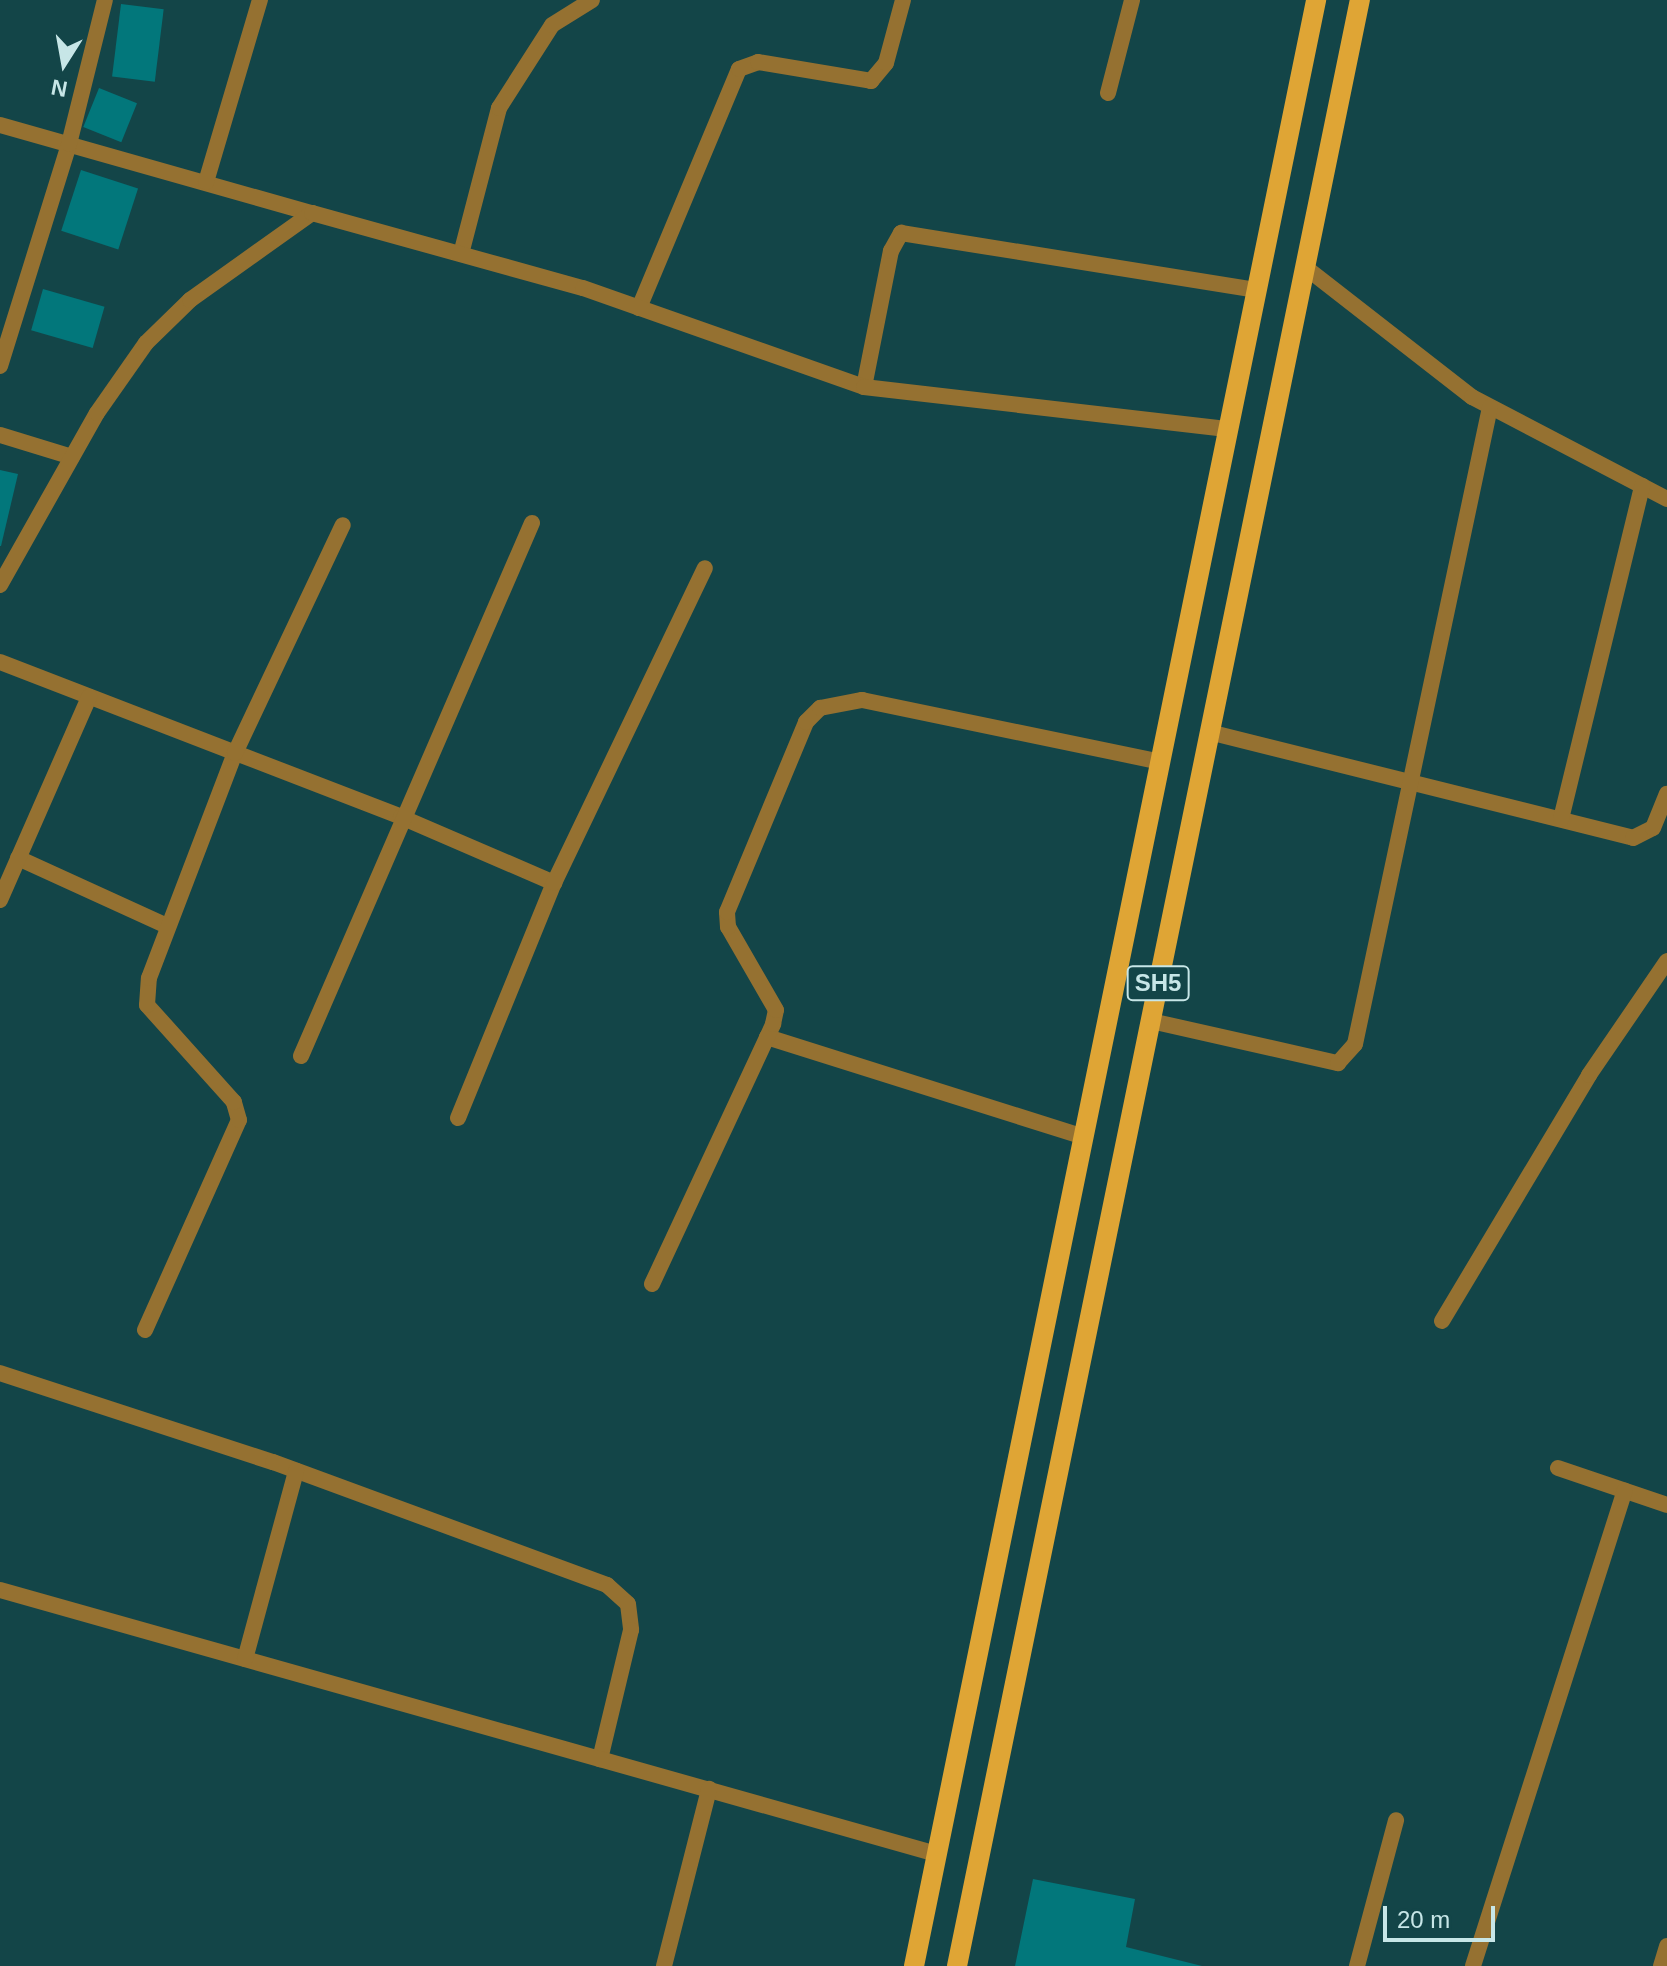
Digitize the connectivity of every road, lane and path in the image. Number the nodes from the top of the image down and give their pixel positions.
1 (105, 0) edge
2 (260, 0) edge
3 (592, 0) edge
4 (903, 0) edge
5 (1132, 0) edge
6 (1316, 0) edge
7 (1360, 0) edge
8 (1108, 93) dead end
9 (0, 125) edge
10 (69, 144) junction
11 (206, 182) junction
12 (312, 213) junction
13 (461, 254) junction
14 (1305, 267) junction
15 (1255, 290) junction
16 (639, 308) junction
17 (0, 366) edge
18 (864, 387) junction
19 (1490, 407) junction
20 (1227, 429) junction
21 (0, 435) edge
22 (72, 457) junction
23 (1642, 486) junction
24 (1667, 499) edge
25 (532, 523) dead end
26 (343, 525) dead end
27 (705, 568) dead end
28 (0, 585) edge
29 (0, 662) edge
30 (89, 697) junction
31 (1209, 732) junction
32 (235, 753) junction
33 (1162, 762) junction
34 (1410, 782) junction
35 (1667, 794) edge
36 (401, 817) junction
37 (1561, 819) junction
38 (18, 858) junction
39 (554, 883) junction
40 (0, 900) edge
41 (165, 925) junction
42 (1667, 961) edge
43 (1151, 1021) junction
44 (767, 1037) junction
45 (301, 1056) dead end
46 (458, 1118) dead end
47 (1085, 1137) junction
48 (652, 1284) dead end
49 (1442, 1321) dead end
50 (145, 1330) dead end
51 (0, 1373) edge
52 (1558, 1468) dead end
53 (296, 1471) junction
54 (1625, 1491) junction
55 (1667, 1505) edge
56 (0, 1590) edge
57 (245, 1659) junction
58 (600, 1759) junction
59 (709, 1789) junction
60 (1396, 1820) dead end
61 (937, 1854) junction
62 (1667, 1946) edge
63 (664, 1966) edge
64 (914, 1966) edge
65 (957, 1966) edge
66 (1357, 1966) edge
67 (1473, 1966) edge
68 (1661, 1966) edge

1 - 10 street
2 - 11 street
3 - 13 street
4 - 16 street
5 - 8 street
6 - 15 main road, SH5
7 - 14 main road, SH5
9 - 10 street
10 - 11 street
10 - 17 street
11 - 12 street
12 - 13 street
12 - 22 street
13 - 16 street
14 - 19 street
14 - 31 main road, SH5
15 - 18 street
15 - 20 main road, SH5
16 - 18 street
18 - 20 street
19 - 23 street
19 - 34 street
20 - 33 main road, SH5
21 - 22 street
22 - 28 street
23 - 24 street
23 - 37 street
25 - 36 street
26 - 32 street
27 - 39 street
29 - 30 street
30 - 32 street
30 - 38 street
31 - 34 street
31 - 43 main road, SH5
32 - 36 street
32 - 41 street
33 - 44 street
33 - 47 main road, SH5
34 - 37 street
34 - 43 street
35 - 37 street
36 - 39 street
36 - 45 street
38 - 40 street
38 - 41 street
39 - 46 street
41 - 50 street
42 - 49 street
43 - 65 main road, SH5
44 - 47 street
44 - 48 street
47 - 61 main road, SH5
51 - 53 street
52 - 54 street
53 - 57 street
53 - 58 street
54 - 55 street
54 - 67 street
56 - 57 street
57 - 58 street
58 - 59 street
59 - 61 street
59 - 63 street
60 - 66 street
61 - 64 main road, SH5
62 - 68 street

